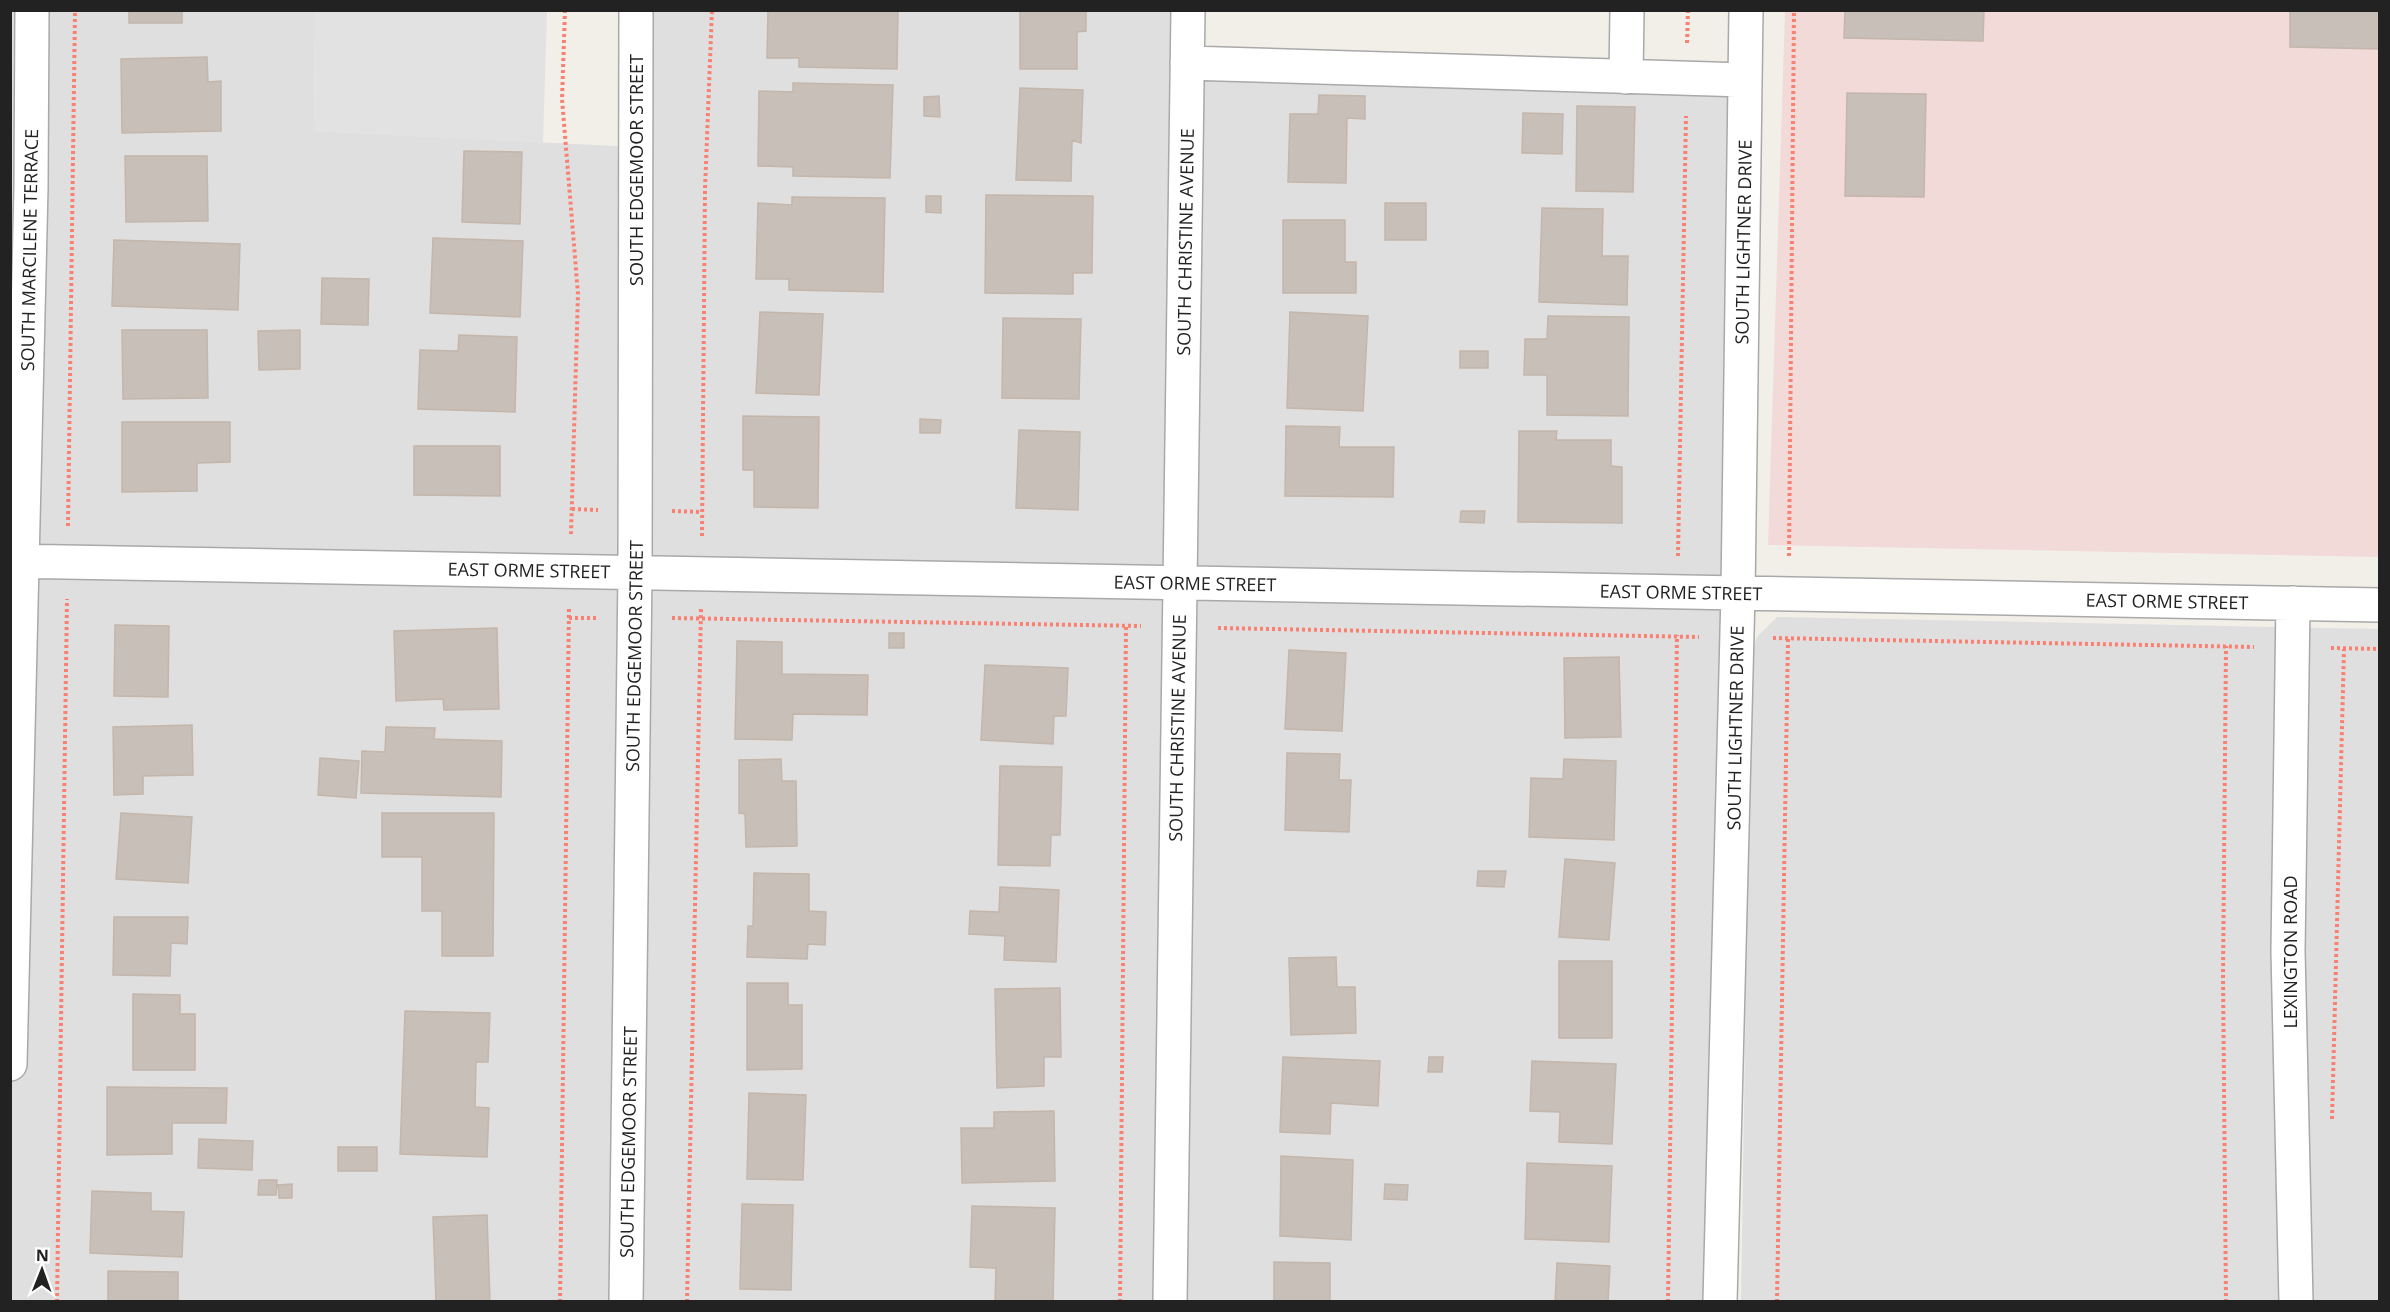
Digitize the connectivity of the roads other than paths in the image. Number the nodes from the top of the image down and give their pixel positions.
1 (32, 10) edge
2 (636, 10) edge
3 (1188, 10) edge
4 (1627, 10) edge
5 (1746, 10) edge
6 (1187, 63) junction
7 (1626, 77) junction
8 (1745, 80) junction
9 (16, 562) edge
10 (635, 572) junction
11 (1179, 583) junction
12 (1738, 593) junction
13 (2293, 603) junction
14 (2379, 605) edge
15 (10, 1064) edge
16 (626, 1302) edge
17 (1170, 1302) edge
18 (1720, 1302) edge
19 (2296, 1302) edge

1 - 9 street, SOUTH MARCILENE TERRACE
2 - 10 street, SOUTH EDGEMOOR STREET
3 - 6 street, SOUTH CHRISTINE AVENUE
4 - 7 street
5 - 8 street, SOUTH LIGHTNER DRIVE
6 - 7 street
6 - 11 street, SOUTH CHRISTINE AVENUE
7 - 8 street
8 - 12 street, SOUTH LIGHTNER DRIVE
9 - 10 street, EAST ORME STREET
9 - 15 street, SOUTH MARCILENE TERRACE
10 - 11 street, EAST ORME STREET
10 - 16 street, SOUTH EDGEMOOR STREET
11 - 12 street, EAST ORME STREET
11 - 17 street, SOUTH CHRISTINE AVENUE
12 - 13 street, EAST ORME STREET
12 - 18 street, SOUTH LIGHTNER DRIVE
13 - 14 street, EAST ORME STREET
13 - 19 street, LEXINGTON ROAD

